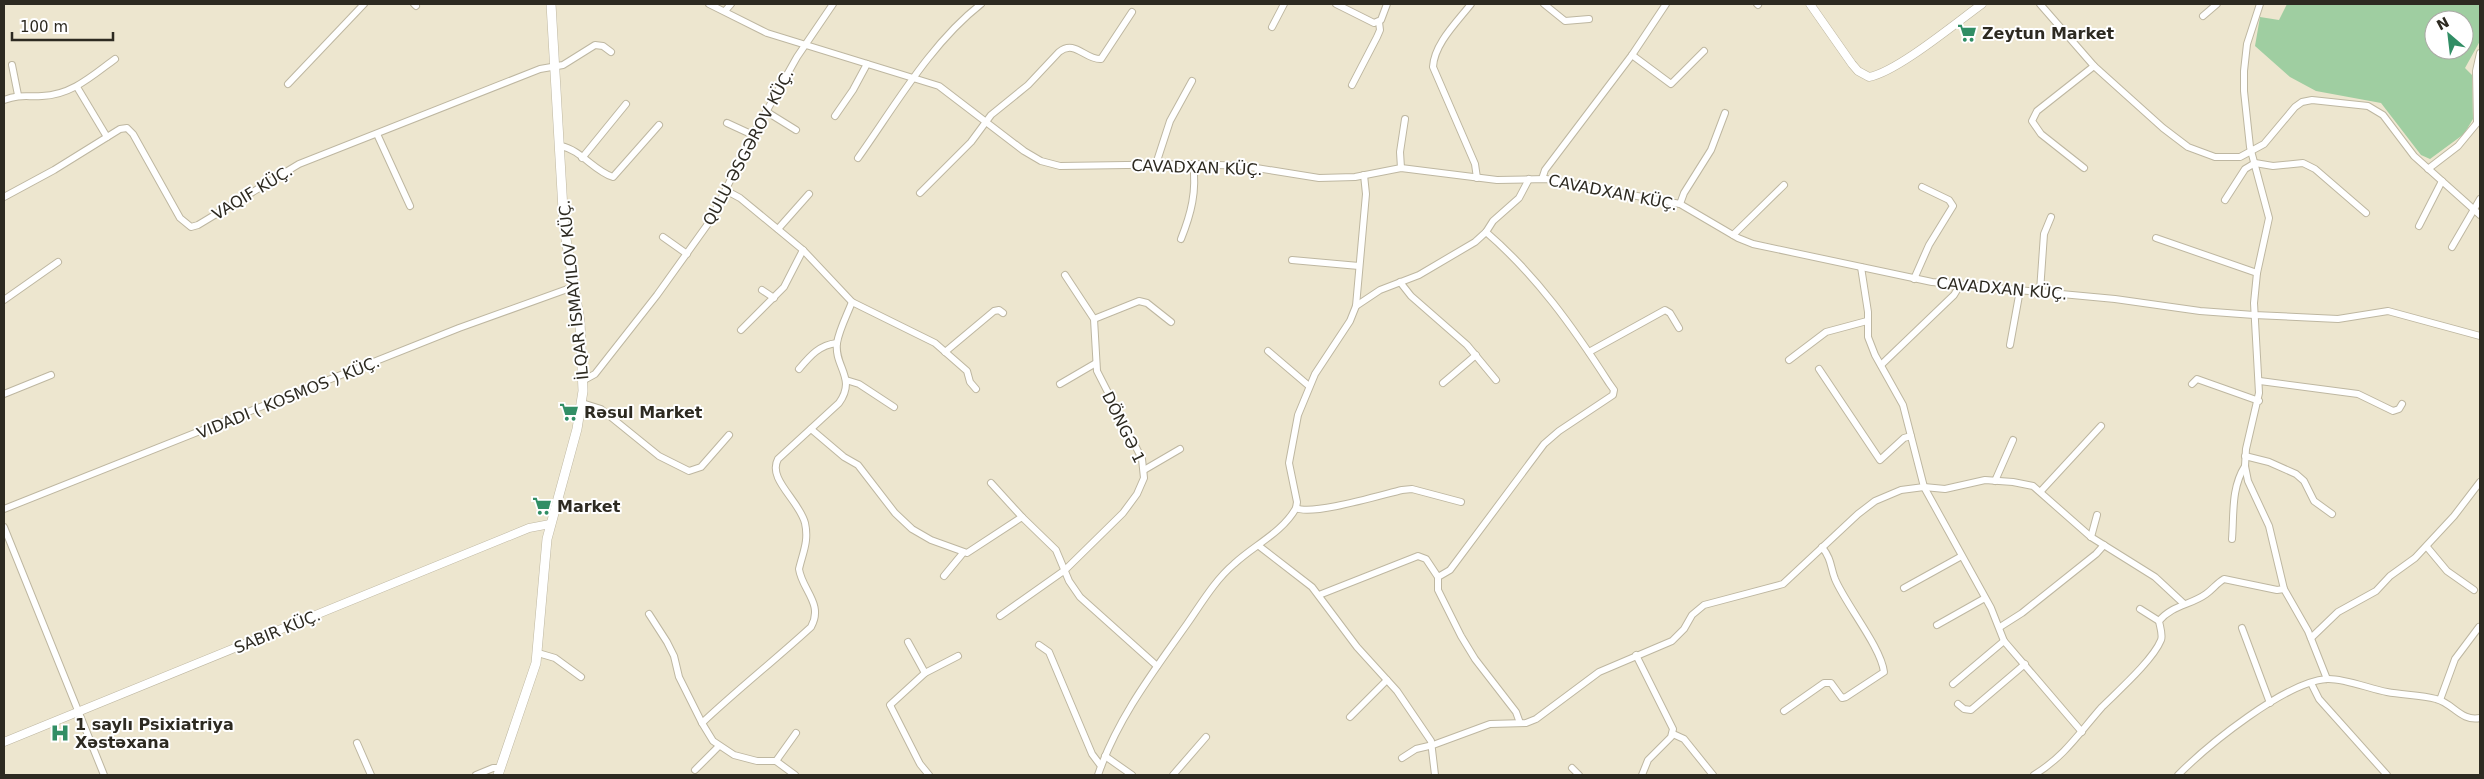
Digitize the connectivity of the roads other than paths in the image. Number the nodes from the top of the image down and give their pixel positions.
1 (364, 4) edge
2 (551, 4) edge
3 (709, 4) edge
4 (731, 4) edge
5 (833, 4) edge
6 (981, 4) edge
7 (1284, 4) edge
8 (1336, 4) edge
9 (1387, 4) edge
10 (1471, 4) edge
11 (1544, 4) edge
12 (1666, 4) edge
13 (1810, 4) edge
14 (1982, 4) edge
15 (2040, 4) edge
16 (2217, 4) edge
17 (2260, 4) edge
18 (725, 12) junction
19 (1132, 12) dead end
20 (2203, 16) dead end
21 (1588, 19) dead end
22 (1379, 22) junction
23 (1272, 28) dead end
24 (805, 44) junction
25 (1704, 51) dead end
26 (611, 52) dead end
27 (2480, 53) edge
28 (1632, 55) junction
29 (115, 59) dead end
30 (867, 64) junction
31 (12, 65) dead end
32 (556, 66) junction
33 (2094, 66) junction
34 (914, 78) junction
35 (1192, 81) dead end
36 (288, 84) dead end
37 (1352, 86) dead end
38 (77, 87) junction
39 (18, 95) junction
40 (4, 100) edge
41 (626, 104) dead end
42 (767, 112) junction
43 (1725, 113) dead end
44 (835, 116) dead end
45 (1405, 119) dead end
46 (986, 120) junction
47 (2479, 123) edge
48 (727, 124) dead end
49 (659, 125) dead end
50 (796, 130) dead end
51 (377, 134) junction
52 (753, 135) junction
53 (107, 137) junction
54 (561, 146) junction
55 (2251, 152) junction
56 (582, 158) junction
57 (858, 158) dead end
58 (2255, 163) junction
59 (1156, 164) junction
60 (1193, 164) junction
61 (1401, 168) junction
62 (2084, 168) dead end
63 (2428, 168) junction
64 (1364, 176) junction
65 (1477, 178) junction
66 (1542, 178) junction
67 (1529, 179) junction
68 (2442, 181) junction
69 (1784, 185) dead end
70 (1922, 186) dead end
71 (727, 191) junction
72 (920, 193) dead end
73 (809, 194) dead end
74 (4, 197) edge
75 (2480, 199) edge
76 (2224, 200) dead end
77 (1680, 204) junction
78 (410, 206) dead end
79 (2473, 208) junction
80 (2366, 213) dead end
81 (2480, 215) edge
82 (2051, 218) dead end
83 (2419, 226) dead end
84 (778, 229) junction
85 (1486, 232) junction
86 (1733, 235) junction
87 (663, 237) dead end
88 (2156, 238) dead end
89 (1181, 239) dead end
90 (2452, 247) dead end
91 (803, 250) junction
92 (687, 254) junction
93 (1292, 260) dead end
94 (58, 262) dead end
95 (1359, 266) junction
96 (1861, 267) junction
97 (2257, 273) junction
98 (1065, 274) dead end
99 (1914, 279) junction
100 (1400, 282) junction
101 (1960, 285) junction
102 (573, 287) junction
103 (762, 290) dead end
104 (2020, 290) junction
105 (2040, 291) junction
106 (774, 298) junction
107 (4, 300) edge
108 (852, 302) junction
109 (1356, 306) junction
110 (1003, 313) dead end
111 (2254, 315) junction
112 (1094, 319) junction
113 (1867, 321) junction
114 (1171, 322) dead end
115 (1679, 328) dead end
116 (741, 330) dead end
117 (2480, 336) edge
118 (837, 343) junction
119 (2010, 345) dead end
120 (1268, 351) dead end
121 (945, 352) junction
122 (1589, 352) junction
123 (1476, 355) junction
124 (1790, 360) dead end
125 (1096, 363) junction
126 (1881, 365) junction
127 (799, 369) dead end
128 (1819, 369) dead end
129 (51, 375) dead end
130 (584, 380) junction
131 (846, 380) junction
132 (1496, 380) dead end
133 (2260, 382) junction
134 (1443, 383) dead end
135 (1060, 384) dead end
136 (2192, 384) dead end
137 (1309, 386) junction
138 (976, 389) dead end
139 (4, 394) edge
140 (2258, 401) junction
141 (582, 403) junction
142 (2402, 404) dead end
143 (894, 407) dead end
144 (2101, 426) dead end
145 (811, 428) junction
146 (729, 435) dead end
147 (1911, 436) junction
148 (2013, 440) dead end
149 (1180, 449) dead end
150 (2245, 456) junction
151 (2244, 466) junction
152 (1144, 470) junction
153 (1995, 480) junction
154 (2480, 482) edge
155 (991, 483) dead end
156 (1924, 488) junction
157 (2041, 491) junction
158 (1461, 502) dead end
159 (1296, 508) junction
160 (4, 509) edge
161 (2332, 514) dead end
162 (2097, 515) dead end
163 (1022, 517) junction
164 (550, 524) junction
165 (4, 527) edge
166 (2091, 537) junction
167 (2232, 539) dead end
168 (2104, 545) junction
169 (1259, 546) junction
170 (1822, 547) junction
171 (2427, 547) junction
172 (963, 553) junction
173 (1960, 557) junction
174 (1065, 570) junction
175 (944, 576) dead end
176 (1438, 577) junction
177 (1904, 588) dead end
178 (2284, 589) junction
179 (2474, 590) dead end
180 (1319, 595) junction
181 (1985, 598) junction
182 (2182, 603) junction
183 (2140, 608) dead end
184 (649, 614) dead end
185 (1000, 616) dead end
186 (2159, 621) junction
187 (1937, 625) dead end
188 (2000, 627) junction
189 (2478, 627) dead end
190 (2242, 628) dead end
191 (2311, 638) junction
192 (2004, 641) junction
193 (908, 642) dead end
194 (1039, 645) dead end
195 (538, 653) junction
196 (1636, 655) junction
197 (958, 656) dead end
198 (2025, 664) junction
199 (1157, 666) junction
200 (925, 673) junction
201 (581, 677) dead end
202 (2327, 679) junction
203 (1387, 680) junction
204 (2311, 683) junction
205 (1953, 684) dead end
206 (2440, 700) junction
207 (2270, 703) junction
208 (1958, 704) dead end
209 (1784, 711) dead end
210 (78, 712) junction
211 (1350, 717) dead end
212 (2480, 718) edge
213 (702, 723) junction
214 (1520, 723) junction
215 (2082, 732) junction
216 (796, 733) dead end
217 (1673, 734) junction
218 (1206, 738) dead end
219 (4, 742) edge
220 (358, 744) dead end
221 (1433, 745) junction
222 (719, 746) junction
223 (1105, 756) junction
224 (1402, 758) dead end
225 (776, 761) junction
226 (1101, 766) junction
227 (1572, 768) dead end
228 (695, 770) dead end
229 (500, 772) edge
230 (104, 775) edge
231 (370, 775) edge
232 (476, 775) edge
233 (795, 775) edge
234 (929, 775) edge
235 (1098, 775) edge
236 (1132, 775) edge
237 (1173, 775) edge
238 (1435, 775) edge
239 (1579, 775) edge
240 (1642, 775) edge
241 (1714, 775) edge
242 (2034, 775) edge
243 (2178, 775) edge
244 (2387, 775) edge

1 - 36 street
2 - 32 main road
3 - 18 street, CAVADXAN KÜÇ.
4 - 18 street
5 - 24 street, QULU ƏSGƏROV KÜÇ.
6 - 34 street
7 - 23 street
8 - 22 street
9 - 22 street
10 - 65 street
11 - 21 street
12 - 28 street
13 - 14 street
15 - 33 street
16 - 20 street
17 - 55 street
18 - 24 street, CAVADXAN KÜÇ.
19 - 46 street
22 - 37 street
24 - 30 street, CAVADXAN KÜÇ.
24 - 42 street, QULU ƏSGƏROV KÜÇ.
25 - 28 street
26 - 32 street, VAQIF KÜÇ.
27 - 47 street
28 - 66 street
29 - 38 street
30 - 34 street, CAVADXAN KÜÇ.
30 - 44 street
31 - 39 street
32 - 51 street, VAQIF KÜÇ.
32 - 54 main road
33 - 55 street
33 - 62 street
34 - 46 street, CAVADXAN KÜÇ.
34 - 57 street
35 - 59 street
38 - 39 street
38 - 53 street
39 - 40 street
41 - 56 street
42 - 50 street
42 - 52 street, QULU ƏSGƏROV KÜÇ.
43 - 77 street
45 - 61 street
46 - 59 street, CAVADXAN KÜÇ.
46 - 72 street
47 - 63 street
48 - 52 street
49 - 56 street
51 - 53 street, VAQIF KÜÇ.
51 - 78 street
52 - 71 street, QULU ƏSGƏROV KÜÇ.
53 - 74 street, VAQIF KÜÇ.
54 - 56 street
54 - 102 main road
55 - 58 street
55 - 63 street
58 - 76 street
58 - 80 street
58 - 97 street
59 - 60 street, CAVADXAN KÜÇ.
60 - 64 street, CAVADXAN KÜÇ.
60 - 89 street
61 - 64 street, CAVADXAN KÜÇ.
61 - 65 street, CAVADXAN KÜÇ.
63 - 68 street
64 - 95 street
65 - 67 street, CAVADXAN KÜÇ.
66 - 67 street, CAVADXAN KÜÇ.
66 - 77 street, CAVADXAN KÜÇ.
67 - 85 street
68 - 79 street
68 - 83 street
69 - 86 street
70 - 99 street
71 - 84 street
71 - 92 street, QULU ƏSGƏROV KÜÇ.
73 - 84 street
75 - 79 street
77 - 86 street, CAVADXAN KÜÇ.
79 - 81 street
79 - 90 street
82 - 105 street
84 - 91 street
85 - 100 street
85 - 122 street
86 - 96 street, CAVADXAN KÜÇ.
87 - 92 street
88 - 97 street
91 - 106 street
91 - 108 street
92 - 130 street, QULU ƏSGƏROV KÜÇ.
93 - 95 street
94 - 107 street
95 - 109 street
96 - 99 street, CAVADXAN KÜÇ.
96 - 113 street
97 - 111 street
98 - 112 street
99 - 101 street, CAVADXAN KÜÇ.
100 - 109 street
100 - 123 street
101 - 104 street, CAVADXAN KÜÇ.
101 - 126 street
102 - 130 main road
102 - 160 street, VIDADI ( KOSMOS ) KÜÇ.
103 - 106 street
104 - 105 street, CAVADXAN KÜÇ.
104 - 119 street
105 - 111 street, CAVADXAN KÜÇ.
106 - 116 street
108 - 118 street
108 - 121 street
109 - 137 street
110 - 121 street
111 - 117 street, CAVADXAN KÜÇ.
111 - 133 street
112 - 114 street
112 - 125 street, DÖNGƏ 1
113 - 124 street
113 - 126 street
115 - 122 street
118 - 127 street
118 - 131 street
120 - 137 street
121 - 138 street
122 - 176 street
123 - 132 street
123 - 134 street
125 - 135 street
125 - 152 street, DÖNGƏ 1
126 - 147 street
128 - 147 street
129 - 139 street
130 - 141 main road
131 - 143 street
131 - 145 street
133 - 140 street
133 - 142 street
136 - 140 street
137 - 159 street
140 - 150 street
141 - 146 street
141 - 164 main road
144 - 157 street
145 - 172 street
145 - 213 street
147 - 156 street
148 - 153 street
149 - 152 street
150 - 151 street
150 - 161 street
151 - 167 street
151 - 178 street
152 - 174 street, DÖNGƏ 1
153 - 156 street
153 - 157 street
154 - 171 street
155 - 163 street
156 - 170 street
156 - 173 street
157 - 166 street
158 - 159 street
159 - 169 street
162 - 166 street
163 - 172 street
163 - 174 street
164 - 195 main road
164 - 210 street, SABIR KÜÇ.
165 - 210 street
166 - 168 street
168 - 182 street
168 - 188 street
169 - 180 street
169 - 199 street
170 - 196 street
170 - 209 street
171 - 179 street
171 - 191 street
172 - 175 street
173 - 177 street
173 - 181 street
174 - 185 street, DÖNGƏ 1
174 - 199 street
176 - 180 street
176 - 214 street
178 - 182 street
178 - 191 street
180 - 203 street
181 - 187 street
181 - 188 street
182 - 186 street
183 - 186 street
184 - 213 street
186 - 215 street
188 - 192 street
189 - 206 street
190 - 207 street
191 - 202 street
192 - 198 street
192 - 205 street
193 - 200 street
194 - 226 street
195 - 201 street
195 - 229 main road
196 - 214 street
196 - 217 street
197 - 200 street
198 - 208 street
198 - 215 street
199 - 223 street
200 - 234 street
202 - 204 street
202 - 206 street
203 - 211 street
203 - 221 street
204 - 207 street
204 - 244 street
206 - 212 street
207 - 243 street
210 - 219 street, SABIR KÜÇ.
210 - 230 street
213 - 222 street
214 - 221 street
215 - 242 street
216 - 225 street
217 - 240 street
217 - 241 street
218 - 237 street
220 - 231 street
221 - 224 street
221 - 238 street
222 - 225 street
222 - 228 street
223 - 226 street
223 - 236 street
225 - 233 street
226 - 235 street
227 - 239 street
229 - 232 street

